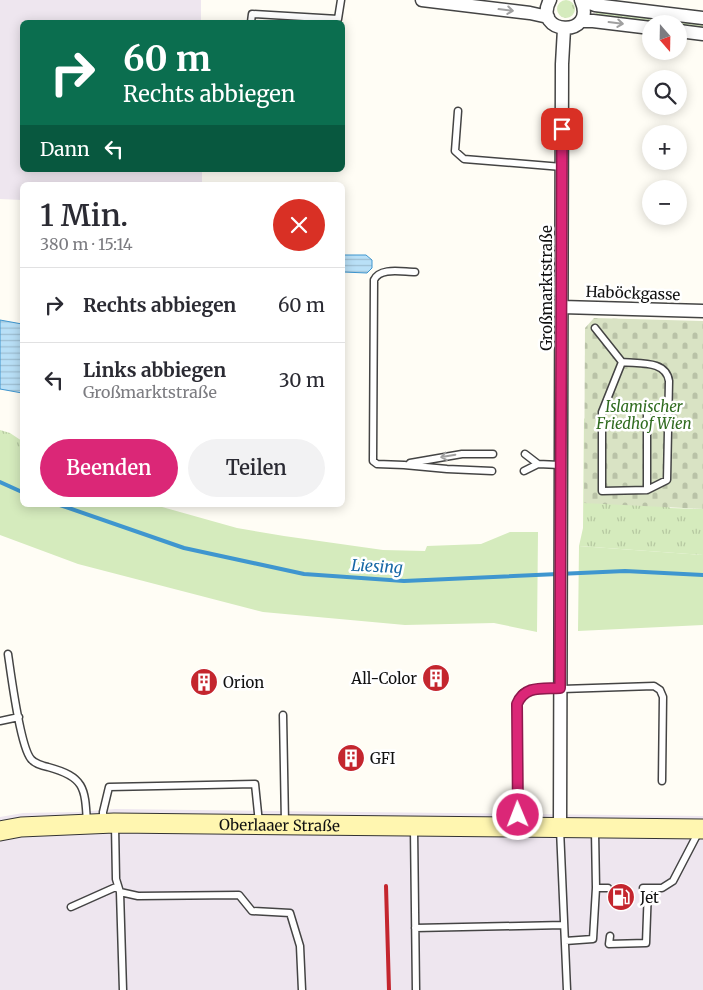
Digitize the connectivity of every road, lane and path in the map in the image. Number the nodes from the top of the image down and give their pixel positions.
1 (341, 0) edge
2 (422, 0) edge
3 (550, 0) edge
4 (582, 0) edge
5 (548, 18) junction
6 (703, 18) edge
7 (251, 20) edge
8 (581, 21) junction
9 (642, 27) edge
10 (564, 29) junction
11 (688, 32) edge
12 (703, 34) edge
13 (458, 111) dead end
14 (562, 167) junction
15 (415, 272) dead end
16 (562, 307) junction
17 (703, 311) edge
18 (595, 328) dead end
19 (622, 362) junction
20 (647, 415) dead end
21 (492, 454) dead end
22 (525, 454) dead end
23 (538, 464) junction
24 (404, 465) junction
25 (560, 465) junction
26 (492, 471) dead end
27 (524, 472) dead end
28 (647, 490) junction
29 (8, 654) dead end
30 (560, 688) junction
31 (284, 715) dead end
32 (19, 717) junction
33 (0, 721) edge
34 (662, 781) dead end
35 (101, 824) junction
36 (259, 824) junction
37 (286, 825) junction
38 (414, 826) junction
39 (518, 827) junction
40 (560, 828) junction
41 (595, 828) junction
42 (701, 829) edge
43 (0, 831) edge
44 (596, 888) junction
45 (608, 888) dead end
46 (119, 889) junction
47 (71, 907) dead end
48 (564, 925) junction
49 (415, 928) junction
50 (610, 936) dead end
51 (565, 941) junction
52 (123, 990) edge
53 (302, 990) edge
54 (416, 990) edge
55 (567, 990) edge

1 - 7 lane
2 -> 5 street
3 - 5 street
4 - 6 street
4 - 8 street
5 - 10 street
8 -> 9 street
8 - 10 street
10 - 14 street, Großmarktstraße
11 - 12 street
13 - 14 lane
14 - 16 street, Großmarktstraße
15 - 24 lane
16 - 17 street, Haböckgasse
16 - 25 street, Großmarktstraße
18 - 19 lane
19 - 28 lane
19 - 28 lane
20 - 28 lane
21 -> 24 lane
22 - 23 lane
23 - 25 lane
23 - 27 lane
24 - 26 lane
25 - 30 street, Großmarktstraße
29 - 32 lane
30 - 34 lane
30 - 39 lane
30 - 40 street
31 - 37 lane
32 - 33 lane
32 - 35 lane
35 - 36 main road, Oberlaaer Straße
35 - 36 lane
35 - 43 main road, Oberlaaer Straße
35 - 46 lane
36 - 37 main road, Oberlaaer Straße
37 - 38 main road, Oberlaaer Straße
38 - 39 main road, Oberlaaer Straße
38 - 49 lane
39 - 40 main road, Oberlaaer Straße
40 - 41 main road, Oberlaaer Straße
40 - 48 lane
41 - 42 main road, Oberlaaer Straße
41 - 44 lane
42 - 50 lane
44 - 45 lane
44 - 51 lane
46 - 47 lane
46 - 52 lane
46 - 53 lane
48 - 49 lane
48 - 51 lane
49 - 54 lane
51 - 55 lane

